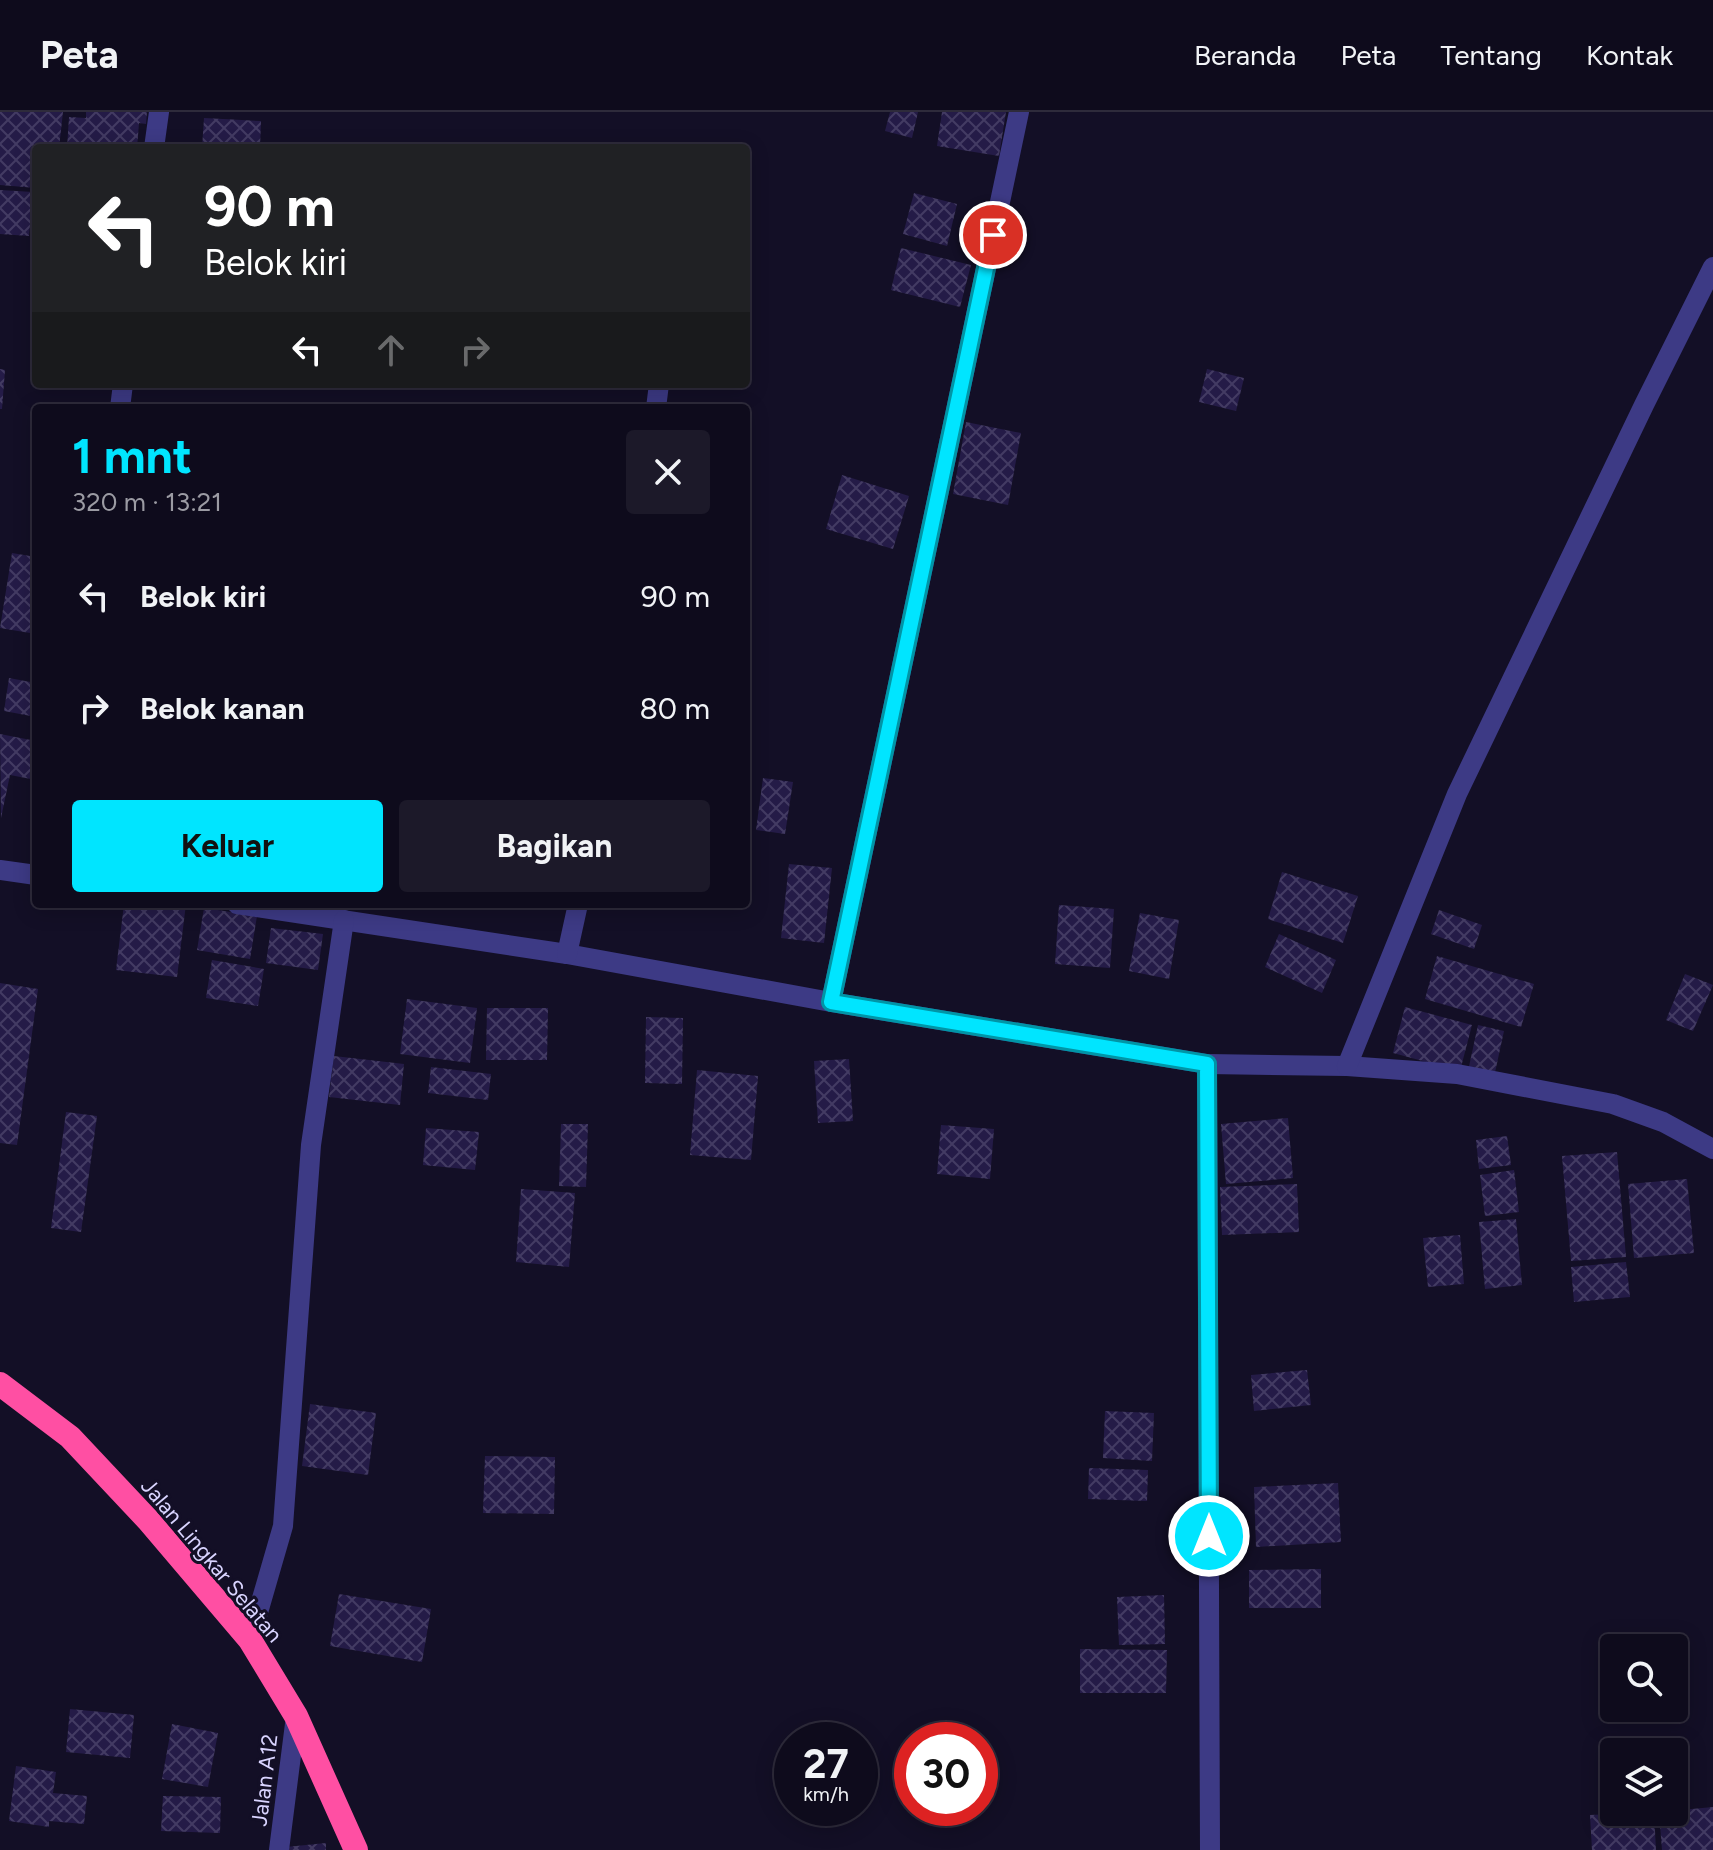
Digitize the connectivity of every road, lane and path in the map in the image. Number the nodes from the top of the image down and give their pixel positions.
1 (159, 112) edge
2 (1019, 112) edge
3 (155, 144) edge
4 (1713, 267) edge
5 (0, 870) edge
6 (32, 874) edge
7 (264, 908) edge
8 (577, 908) edge
9 (344, 920) junction
10 (567, 954) junction
11 (831, 1002) junction
12 (1207, 1064) junction
13 (1347, 1066) junction
14 (1713, 1149) edge
15 (0, 1384) edge
16 (250, 1640) junction
17 (296, 1716) junction
18 (279, 1850) edge
19 (356, 1850) edge
20 (1210, 1850) edge

1 - 3 street
2 - 11 street
4 - 13 street
5 - 6 street
7 - 9 street
8 - 10 street
9 - 10 street
9 - 16 street
10 - 11 street
11 - 12 street
12 - 13 street
12 - 20 street
13 - 14 street
15 - 16 highway, Jalan Lingkar Selatan
16 - 17 highway, Jalan Lingkar Selatan
17 - 18 street, Jalan A12
17 - 19 highway, Jalan Lingkar Selatan

